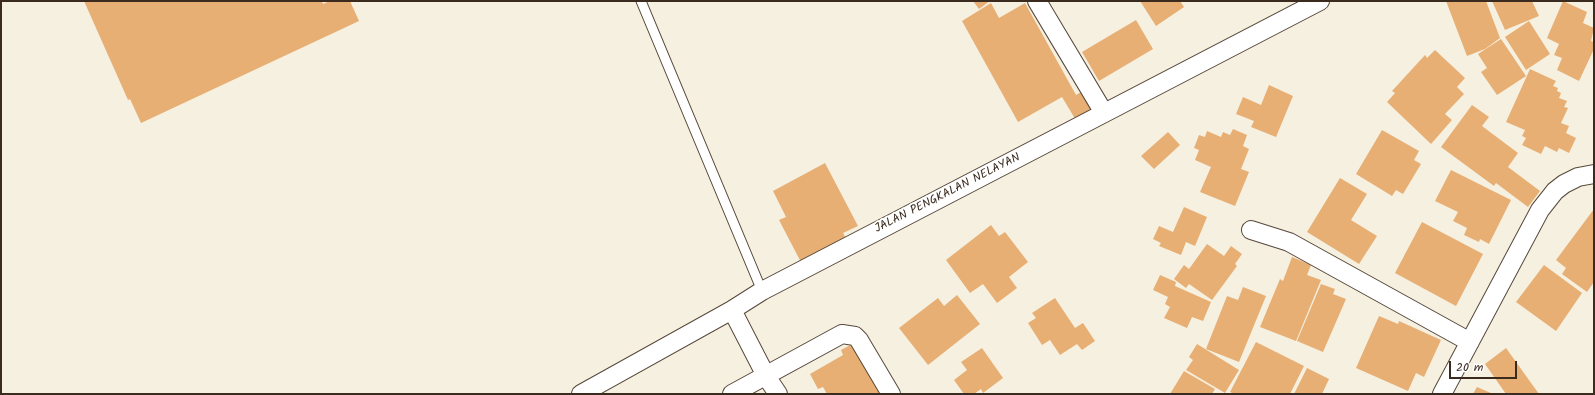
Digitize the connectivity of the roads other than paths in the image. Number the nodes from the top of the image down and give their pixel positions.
1 (641, 1) edge
2 (1036, 1) edge
3 (1320, 1) edge
4 (1104, 113) junction
5 (1594, 174) edge
6 (1250, 230) dead end
7 (762, 291) junction
8 (732, 310) junction
9 (1470, 342) junction
10 (766, 376) junction
11 (581, 394) edge
12 (732, 394) edge
13 (778, 394) edge
14 (891, 394) edge
15 (1442, 394) edge

1 - 7 lane
2 - 4 street
3 - 4 street, JALAN PENGKALAN NELAYAN
4 - 7 street, JALAN PENGKALAN NELAYAN
5 - 9 street
6 - 9 street
7 - 8 street, JALAN PENGKALAN NELAYAN
8 - 10 street
8 - 11 street, JALAN PENGKALAN NELAYAN
9 - 15 street
10 - 12 street
10 - 13 street
10 - 14 street

